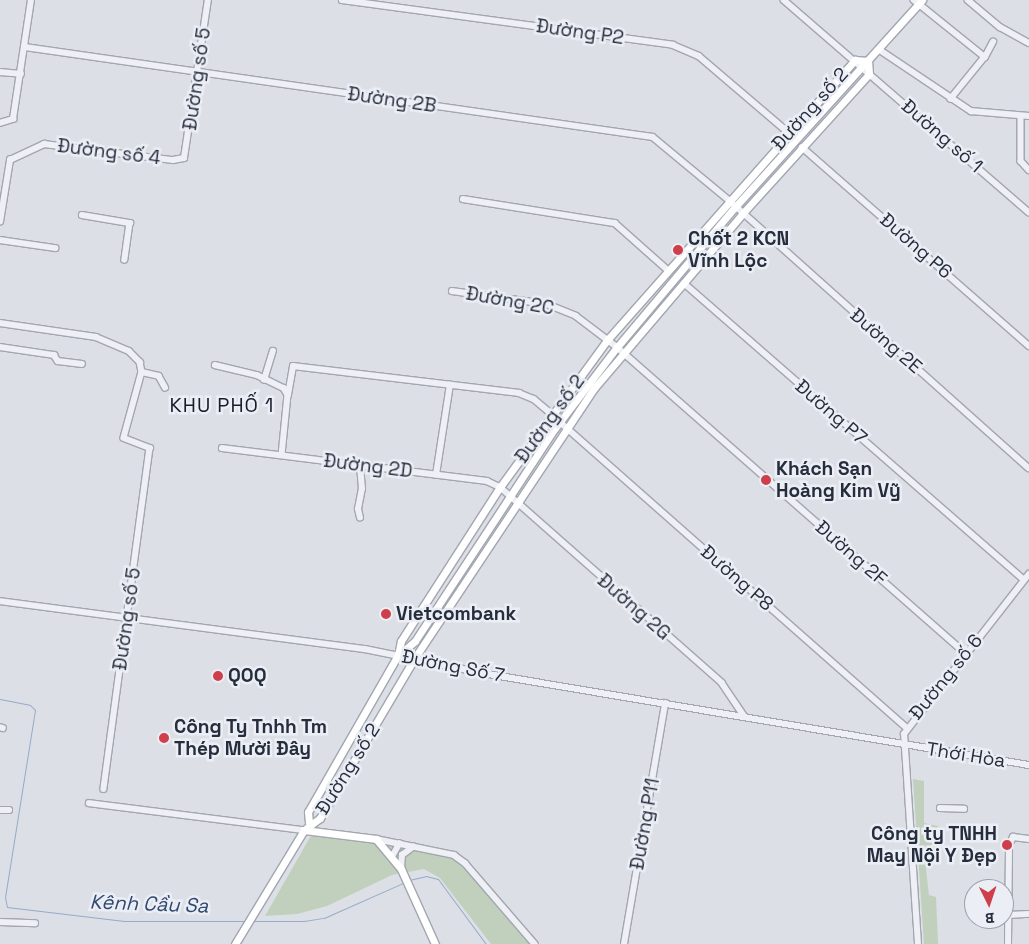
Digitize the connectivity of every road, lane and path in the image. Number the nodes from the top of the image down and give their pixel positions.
1 (31, 0) edge
2 (208, 0) edge
3 (342, 0) edge
4 (784, 0) edge
5 (968, 0) edge
6 (919, 1) edge
7 (993, 42) dead end
8 (1029, 43) edge
9 (24, 47) junction
10 (880, 50) junction
11 (985, 57) junction
12 (854, 60) junction
13 (868, 61) junction
14 (863, 68) junction
15 (0, 72) edge
16 (198, 72) junction
17 (21, 74) junction
18 (869, 74) junction
19 (951, 99) junction
20 (1021, 116) junction
21 (1029, 116) edge
22 (0, 122) edge
23 (789, 133) junction
24 (802, 147) junction
25 (184, 158) joint
26 (1026, 163) edge
27 (1029, 170) edge
28 (463, 199) dead end
29 (728, 200) junction
30 (735, 207) junction
31 (1029, 212) edge
32 (742, 214) junction
33 (82, 215) dead end
34 (0, 222) edge
35 (0, 240) edge
36 (55, 248) dead end
37 (125, 260) dead end
38 (668, 270) junction
39 (684, 283) junction
40 (452, 291) dead end
41 (0, 323) edge
42 (608, 339) junction
43 (617, 346) junction
44 (1029, 346) edge
45 (0, 347) edge
46 (273, 351) dead end
47 (624, 353) junction
48 (82, 364) dead end
49 (215, 365) dead end
50 (142, 372) junction
51 (264, 380) junction
52 (450, 385) junction
53 (165, 386) dead end
54 (288, 395) junction
55 (552, 415) junction
56 (560, 422) junction
57 (567, 429) junction
58 (222, 448) dead end
59 (282, 455) junction
60 (360, 465) junction
61 (1029, 468) edge
62 (436, 475) junction
63 (500, 488) junction
64 (509, 496) junction
65 (516, 504) junction
66 (360, 518) dead end
67 (1029, 574) edge
68 (1024, 580) junction
69 (0, 601) edge
70 (127, 618) junction
71 (415, 641) junction
72 (965, 653) junction
73 (398, 655) junction
74 (414, 660) junction
75 (665, 703) junction
76 (744, 716) junction
77 (906, 727) junction
78 (903, 745) junction
79 (1029, 765) edge
80 (104, 789) dead end
81 (89, 803) dead end
82 (940, 808) dead end
83 (964, 809) dead end
84 (0, 810) edge
85 (9, 810) dead end
86 (309, 823) junction
87 (304, 830) junction
88 (376, 839) junction
89 (1029, 839) edge
90 (399, 844) junction
91 (413, 847) junction
92 (393, 856) junction
93 (401, 869) junction
94 (1009, 879) edge
95 (1029, 914) edge
96 (1014, 915) edge
97 (0, 922) edge
98 (35, 923) dead end
99 (1008, 929) edge
100 (235, 944) edge
101 (436, 944) edge
102 (535, 944) edge
103 (624, 944) edge
104 (918, 944) edge
105 (1008, 944) edge

1 - 9 street
2 - 16 street, Đường số 5
3 - 23 street, Đường P2
4 - 12 street, Đường số 1
5 - 8 street
6 - 10 main road, Đường số 2
6 - 11 street
7 - 11 street
9 - 16 street, Đường 2B
9 - 17 street
10 - 13 main road, Đường số 2
10 - 19 street
11 - 19 street
12 - 13 main road, Đường số 2
12 - 14 street, Đường số 1
12 - 23 main road, Đường số 2
13 - 14 main road, Đường số 2
13 - 18 main road, Đường số 2
14 - 18 street, Đường số 1
14 - 30 main road, Đường số 2
15 - 17 street
16 - 25 street, Đường số 5
16 - 29 street, Đường 2B
17 - 22 street
18 - 24 main road, Đường số 2
18 - 31 street, Đường số 1
19 - 20 street
20 - 21 street
20 - 26 street
23 - 29 main road, Đường số 2
24 - 32 main road, Đường số 2
24 - 44 street, Đường P6
25 - 34 street, Đường số 4
26 - 27 street
28 - 38 street
29 - 30 street, Đường 2B
29 - 38 main road, Đường số 2
30 - 32 street, Đường 2E
30 - 43 main road, Đường số 2
32 - 39 main road, Đường số 2
32 - 61 street, Đường 2E
33 - 37 street
35 - 36 street
38 - 42 main road, Đường số 2
39 - 47 main road, Đường số 2
39 - 68 street, Đường P7
40 - 42 street, Đường 2C
41 - 50 street
42 - 43 street, Đường 2C
42 - 55 main road, Đường số 2
43 - 47 street, Đường 2F
43 - 56 main road, Đường số 2
45 - 48 street
46 - 51 street
47 - 57 main road, Đường số 2
47 - 72 street, Đường 2F
49 - 51 street
50 - 53 street
50 - 70 street, Đường số 5
51 - 54 street
52 - 54 street
52 - 55 street
52 - 62 street
54 - 59 street
55 - 63 main road, Đường số 2
56 - 57 street, Đường P8
56 - 64 main road, Đường số 2
57 - 65 main road, Đường số 2
57 - 77 street, Đường P8
58 - 59 street, Đường 2D
59 - 60 street, Đường 2D
60 - 62 street, Đường 2D
60 - 66 street
62 - 63 street, Đường 2D
63 - 64 street, Đường 2D
63 - 73 main road, Đường số 2
64 - 65 street, Đường 2G
64 - 71 main road, Đường số 2
65 - 74 main road, Đường số 2
65 - 76 street, Đường 2G
67 - 68 street, Đường số 6
68 - 72 street, Đường số 6
69 - 70 street, Đường Số 7
70 - 73 street, Đường Số 7
70 - 80 street, Đường số 5
71 - 73 main road, Đường số 2
71 - 74 main road, Đường số 2
72 - 77 street, Đường số 6
73 - 74 street, Đường Số 7
73 - 86 main road, Đường số 2
74 - 75 street, Đường Số 7
74 - 86 main road, Đường số 2
75 - 76 street, Đường Số 7
75 - 103 street, Đường P11
76 - 78 street, Đường Số 7
77 - 78 street, Đường số 6
78 - 79 street, Thới Hòa
78 - 104 street, Đường số 6
81 - 87 street
82 - 83 street
84 - 85 street
86 - 87 main road, Đường số 2
87 - 88 main road
87 - 100 main road, Đường số 2
88 - 90 street
88 - 92 main road
89 - 94 street
90 - 91 street
90 - 92 street
91 - 93 street
91 - 102 street
92 - 93 main road
93 - 101 main road
95 - 96 street
97 - 98 street
99 - 105 street

